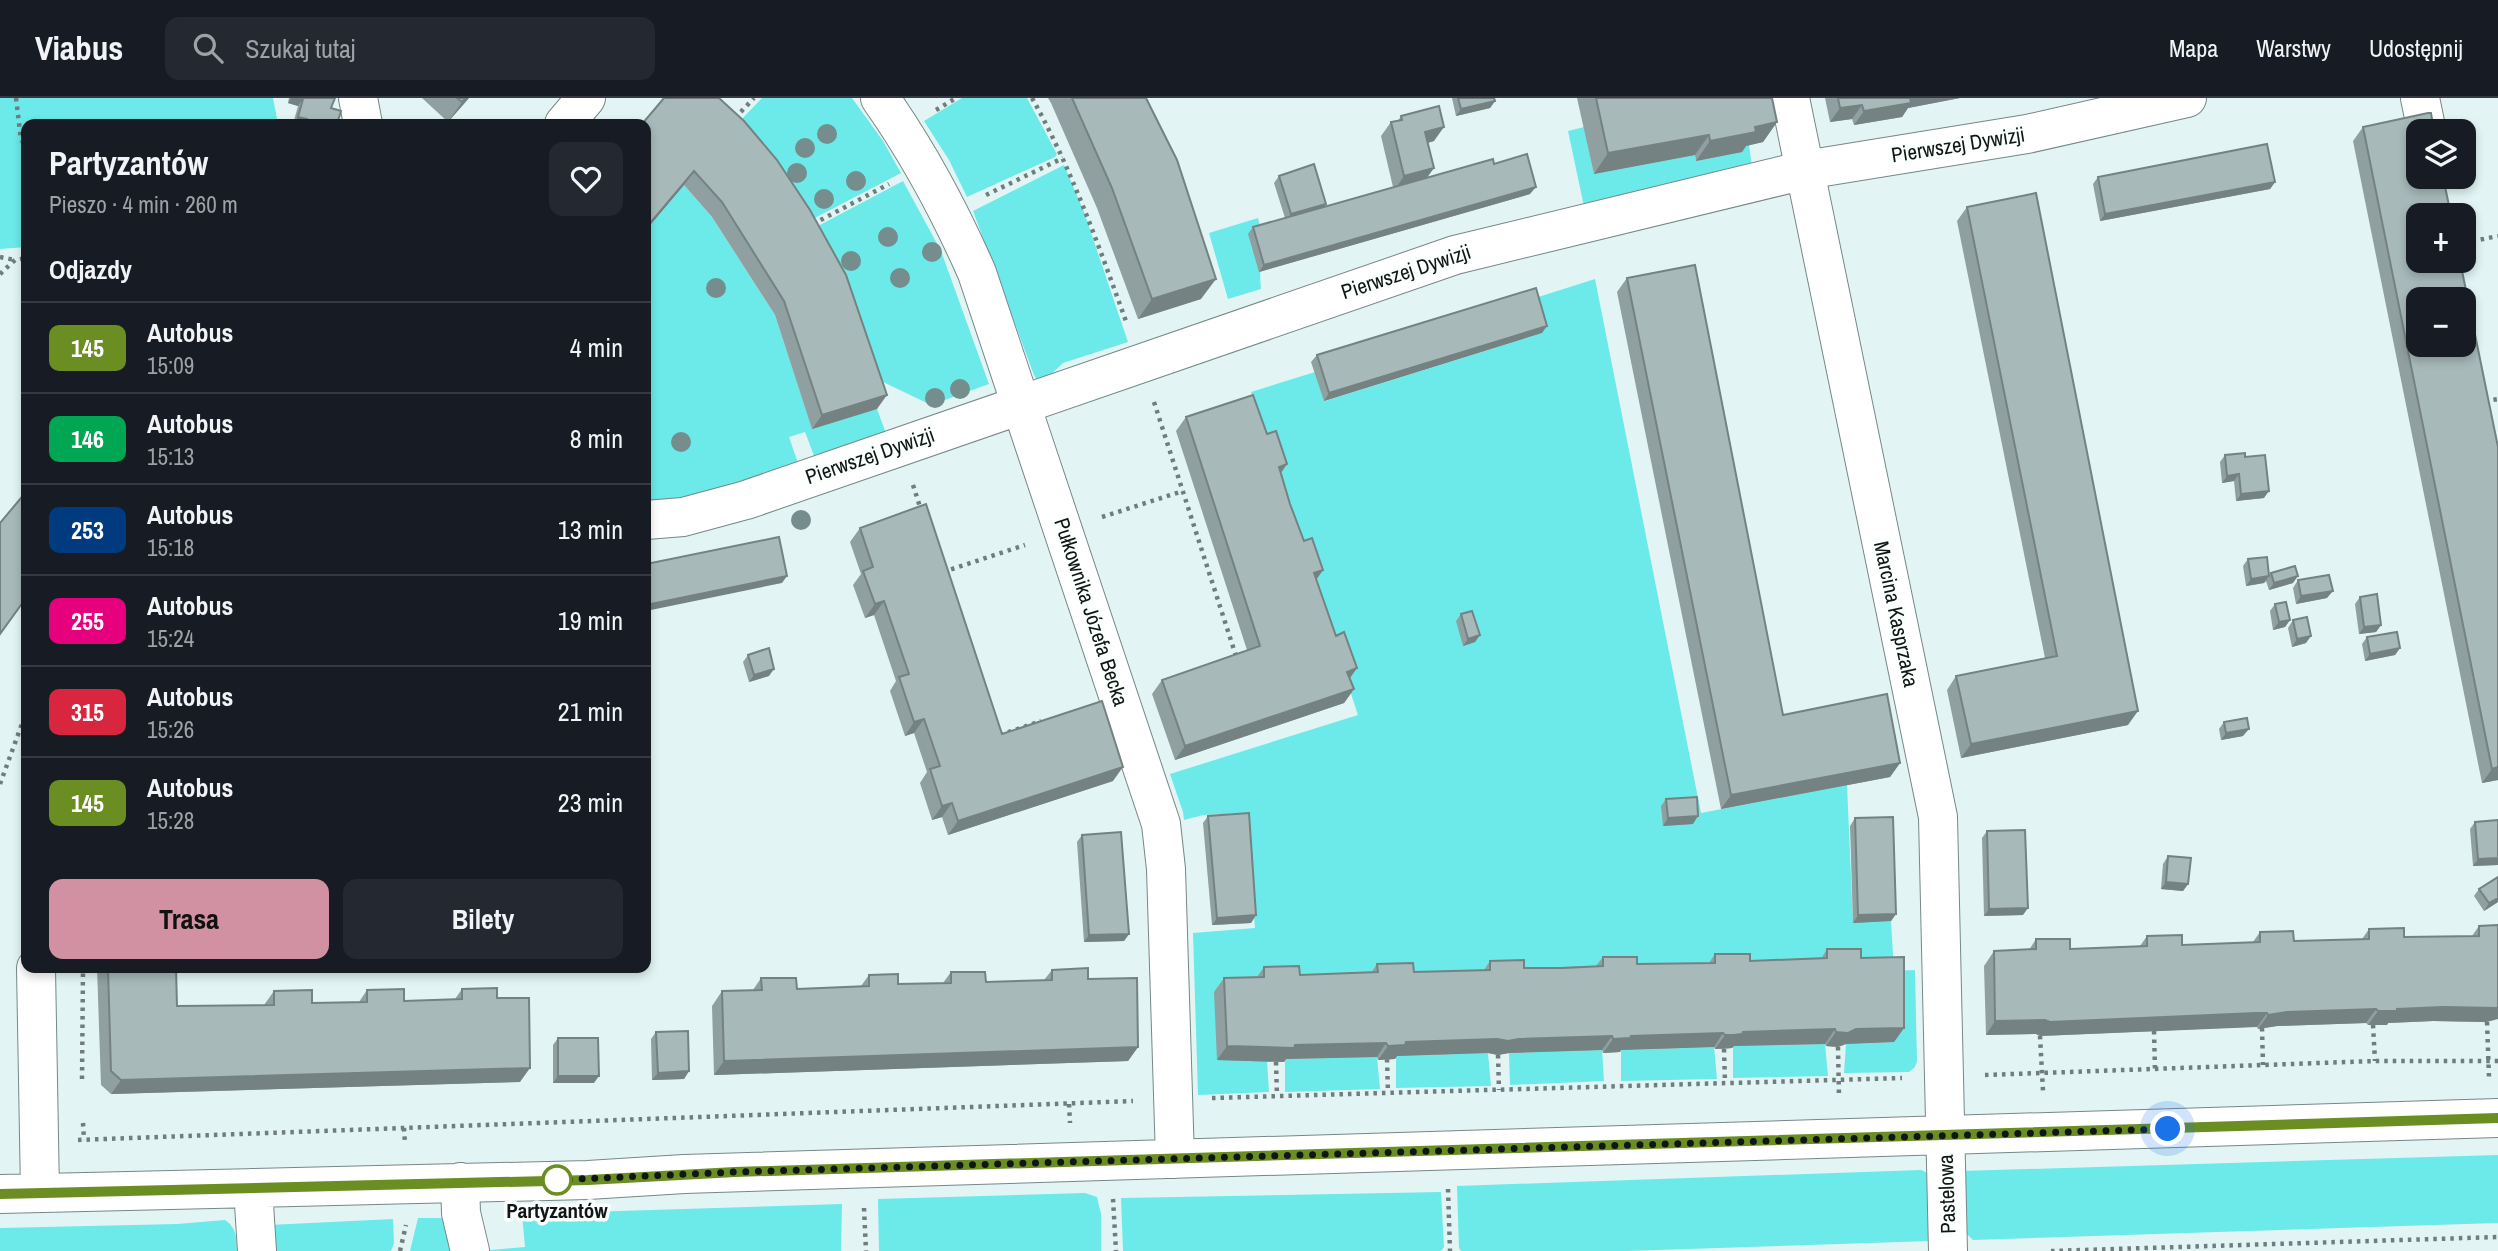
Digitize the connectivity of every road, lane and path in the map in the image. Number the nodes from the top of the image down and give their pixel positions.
1 (16, 98) edge
2 (358, 98) edge
3 (586, 98) edge
4 (754, 98) edge
5 (880, 98) edge
6 (1032, 98) edge
7 (1790, 98) edge
8 (2188, 98) edge
9 (362, 119) edge
10 (568, 119) edge
11 (736, 125) edge
12 (21, 140) edge
13 (1063, 158) junction
14 (1805, 170) junction
15 (894, 181) dead end
16 (978, 198) dead end
17 (815, 234) edge
18 (2498, 236) edge
19 (2476, 241) edge
20 (0, 257) edge
21 (21, 259) edge
22 (15, 260) junction
23 (0, 274) edge
24 (1141, 362) junction
25 (2479, 391) edge
26 (2498, 399) edge
27 (2481, 402) junction
28 (1022, 404) junction
29 (2483, 411) edge
30 (900, 446) junction
31 (1183, 491) junction
32 (651, 520) edge
33 (1091, 521) dead end
34 (925, 522) edge
35 (1033, 542) dead end
36 (938, 559) edge
37 (943, 572) junction
38 (947, 585) edge
39 (1223, 661) edge
40 (1048, 719) edge
41 (21, 727) edge
42 (998, 735) edge
43 (0, 784) edge
44 (36, 973) edge
45 (83, 973) edge
46 (2487, 1022) edge
47 (2373, 1025) edge
48 (2262, 1028) edge
49 (2154, 1031) edge
50 (2040, 1036) edge
51 (1838, 1047) edge
52 (1724, 1049) edge
53 (1498, 1055) edge
54 (1387, 1059) edge
55 (2375, 1061) junction
56 (2488, 1061) junction
57 (2498, 1061) edge
58 (1276, 1062) edge
59 (2263, 1065) junction
60 (2155, 1069) junction
61 (2042, 1073) junction
62 (1975, 1075) dead end
63 (1908, 1078) dead end
64 (1838, 1079) junction
65 (1725, 1083) junction
66 (1499, 1090) junction
67 (82, 1091) dead end
68 (1388, 1093) junction
69 (1277, 1096) junction
70 (1174, 1100) junction
71 (2043, 1100) dead end
72 (2494, 1102) edge
73 (1069, 1103) junction
74 (1840, 1107) dead end
75 (1070, 1131) dead end
76 (1945, 1136) junction
77 (39, 1141) junction
78 (1445, 1151) junction
79 (1175, 1159) junction
80 (1112, 1161) junction
81 (460, 1182) junction
82 (253, 1188) junction
83 (40, 1192) junction
84 (0, 1194) edge
85 (409, 1214) dead end
86 (2498, 1237) edge
87 (257, 1251) edge
88 (400, 1251) edge
89 (470, 1251) edge
90 (1116, 1251) edge
91 (1450, 1251) edge
92 (1948, 1251) edge
93 (2051, 1251) edge

1 - 12 path
2 - 9 street
3 - 10 street
4 - 11 path
5 - 28 street, Pułkownika Józefa Becka
6 - 13 path
7 - 14 street, Marcina Kasprzaka
8 - 14 street, Pierwszej Dywizji
13 - 16 path
13 - 24 path
14 - 24 street, Pierwszej Dywizji
14 - 76 street, Marcina Kasprzaka
15 - 17 path
18 - 19 path
20 - 22 path
21 - 22 path
22 - 23 path
24 - 28 street, Pierwszej Dywizji
24 - 31 path
25 - 27 path
26 - 27 path
27 - 29 path
28 - 30 street, Pierwszej Dywizji
28 - 70 street, Pułkownika Józefa Becka
30 - 32 street, Pierwszej Dywizji
30 - 34 path
31 - 33 path
31 - 39 path
35 - 37 path
36 - 37 path
37 - 38 path
40 - 42 path
41 - 43 path
44 - 77 street
45 - 67 path
46 - 56 path
47 - 55 path
48 - 59 path
49 - 60 path
50 - 61 path
51 - 64 path
52 - 65 path
53 - 66 path
54 - 68 path
55 - 56 path
55 - 59 path
56 - 57 path
56 - 72 path
58 - 69 path
59 - 60 path
60 - 61 path
61 - 62 path
61 - 71 path
63 - 64 path
64 - 65 path
64 - 74 path
65 - 66 path
66 - 68 path
68 - 69 path
69 - 70 path
70 - 73 path
70 - 79 street, Pułkownika Józefa Becka
72 - 76 street
73 - 75 path
73 - 77 path
76 - 78 street
76 - 92 street, Pastelowa
77 - 83 street
78 - 79 street
78 - 91 path
79 - 80 street
80 - 81 street
80 - 90 path
81 - 82 street
81 - 89 street
82 - 83 street
82 - 87 street
83 - 84 street
85 - 88 path
86 - 93 path

